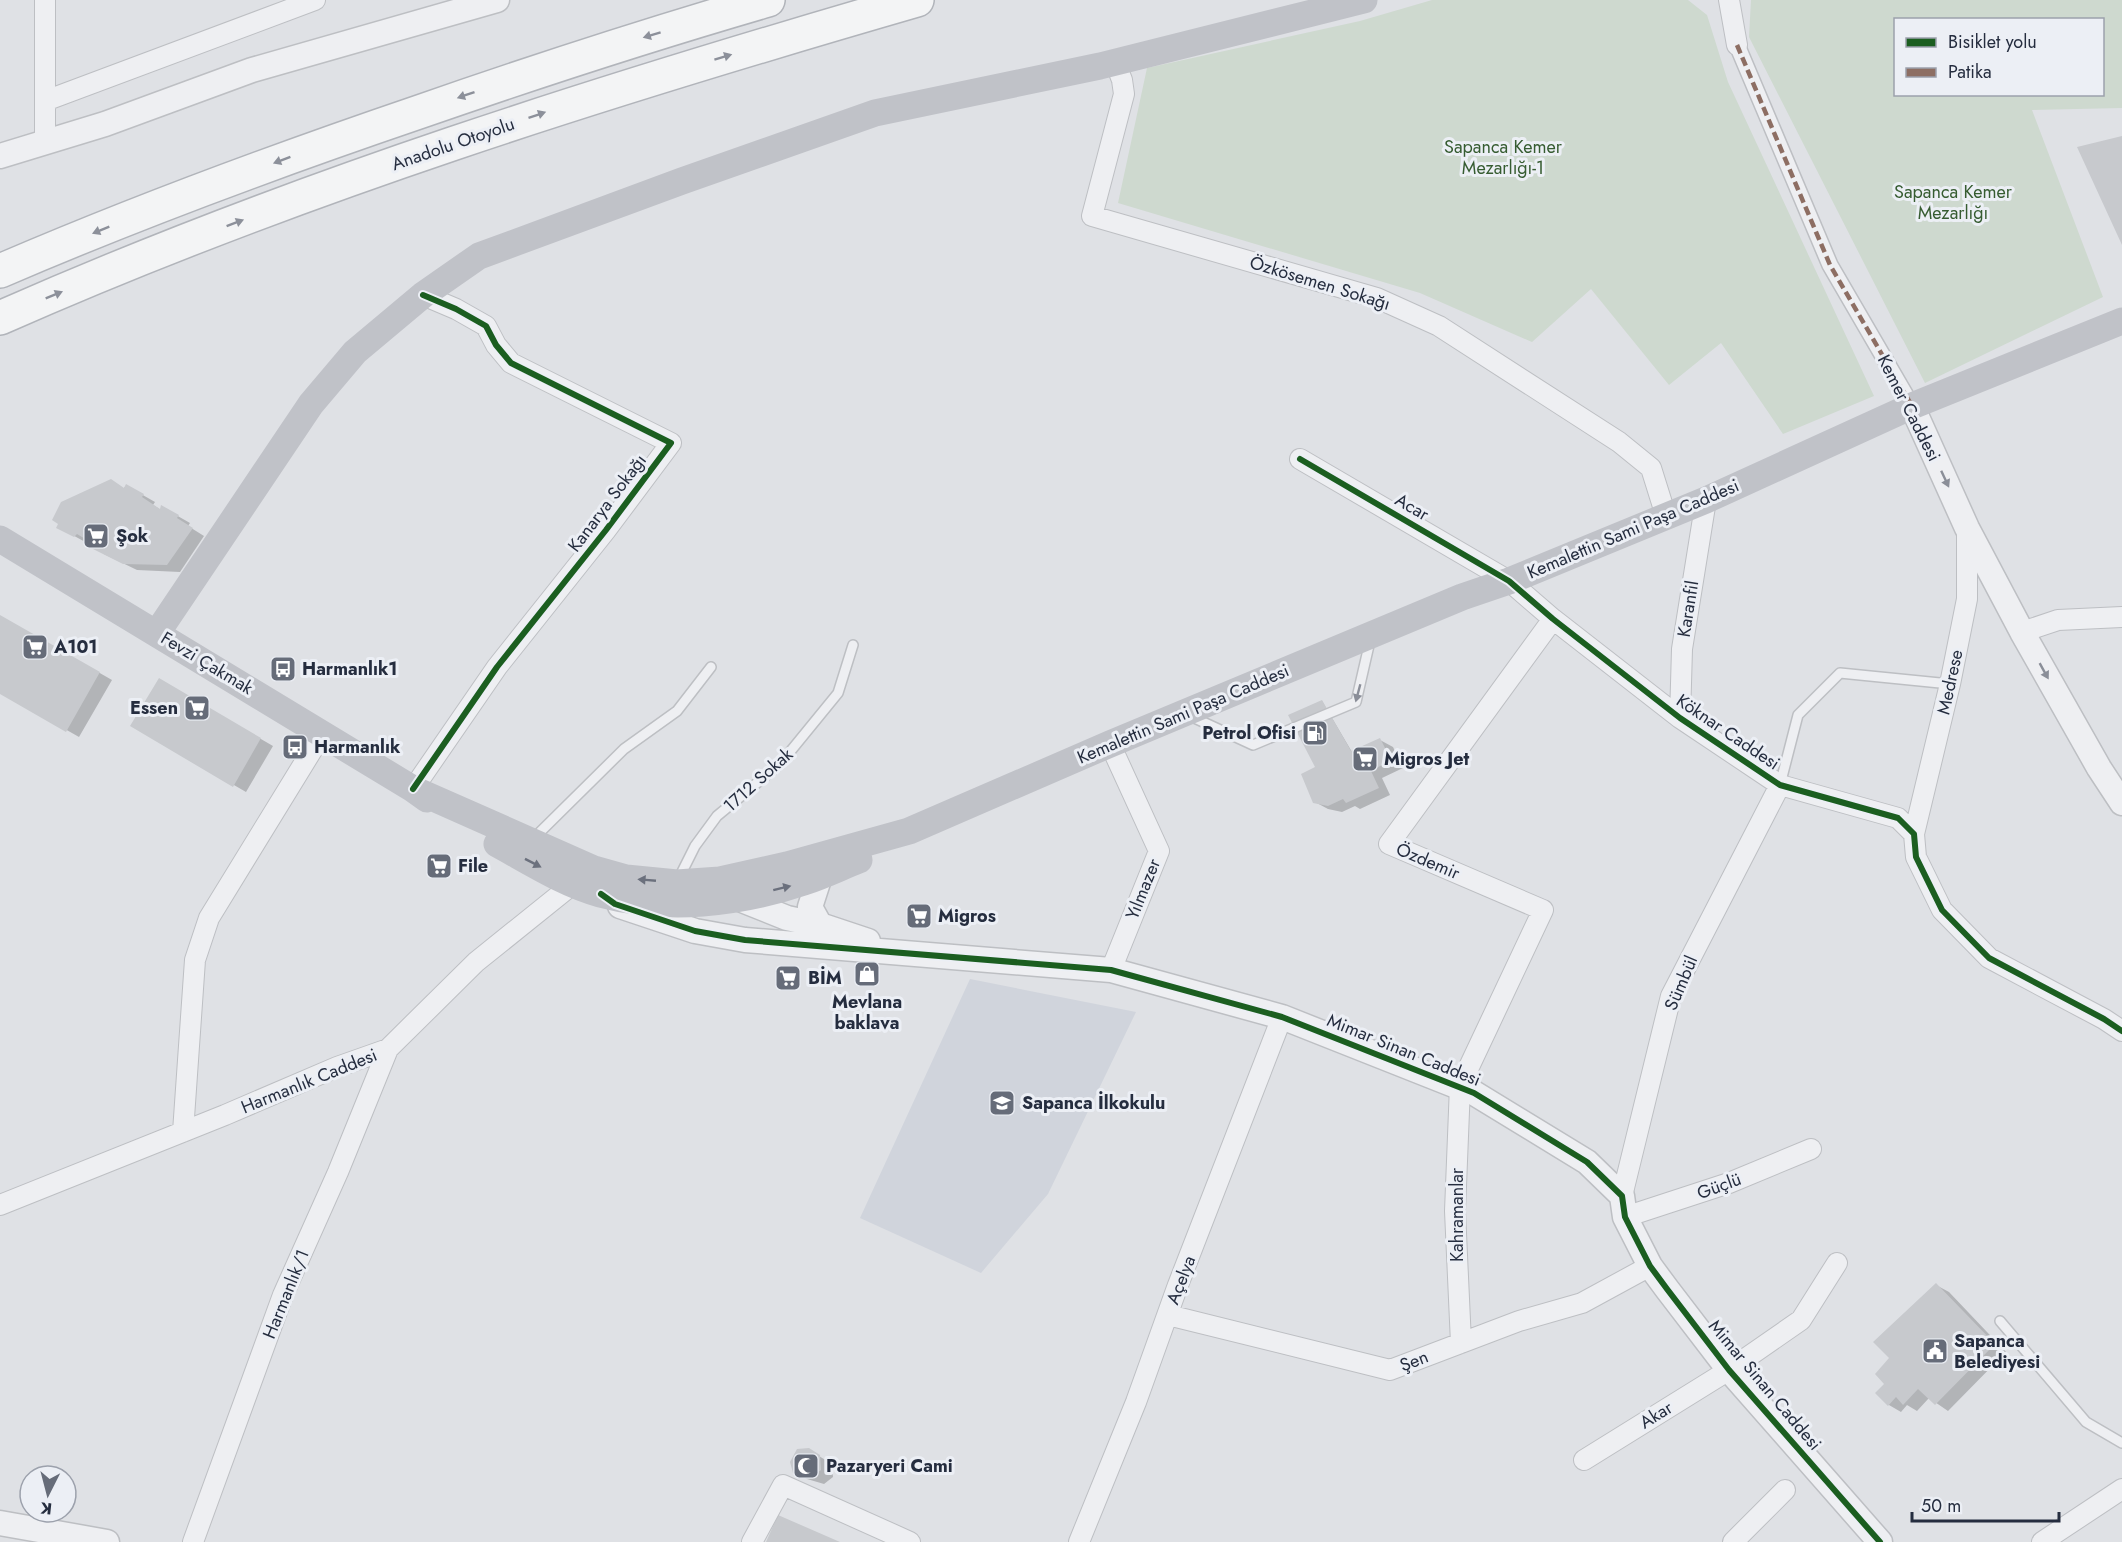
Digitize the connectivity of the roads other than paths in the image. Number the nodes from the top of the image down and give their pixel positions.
1 (45, 0) edge
2 (315, 0) edge
3 (497, 0) edge
4 (768, 0) edge
5 (917, 0) edge
6 (1364, 0) edge
7 (1729, 0) edge
8 (1737, 45) joint
9 (1115, 62) junction
10 (45, 101) junction
11 (45, 142) junction
12 (0, 156) edge
13 (0, 271) edge
14 (423, 295) junction
15 (0, 318) edge
16 (2122, 321) edge
17 (1912, 406) junction
18 (1300, 459) dead end
19 (1706, 500) junction
20 (1666, 516) junction
21 (1967, 528) junction
22 (0, 539) edge
23 (1509, 581) junction
24 (2122, 617) edge
25 (1553, 619) junction
26 (2022, 632) junction
27 (158, 633) junction
28 (1371, 636) junction
29 (853, 645) dead end
30 (711, 667) dead end
31 (1950, 684) junction
32 (1184, 713) junction
33 (1680, 718) junction
34 (322, 734) junction
35 (1110, 744) junction
36 (1780, 785) junction
37 (413, 789) junction
38 (2122, 803) edge
39 (909, 831) junction
40 (1914, 834) junction
41 (531, 841) junction
42 (753, 872) junction
43 (820, 876) junction
44 (690, 882) junction
45 (573, 884) junction
46 (601, 894) junction
47 (738, 899) junction
48 (820, 925) junction
49 (760, 942) junction
50 (932, 954) junction
51 (1111, 970) junction
52 (1282, 1017) junction
53 (2122, 1031) edge
54 (388, 1049) junction
55 (1460, 1086) junction
56 (183, 1132) junction
57 (1811, 1149) dead end
58 (0, 1205) edge
59 (1624, 1207) junction
60 (1837, 1263) dead end
61 (1650, 1266) junction
62 (1168, 1315) junction
63 (2000, 1321) dead end
64 (1461, 1343) junction
65 (1729, 1370) junction
66 (2122, 1443) edge
67 (1584, 1460) dead end
68 (2122, 1489) edge
69 (1785, 1490) dead end
70 (0, 1523) edge
71 (107, 1542) edge
72 (193, 1542) edge
73 (752, 1542) edge
74 (910, 1542) edge
75 (1079, 1542) edge
76 (1732, 1542) edge
77 (1880, 1542) edge
78 (2042, 1542) edge

1 - 10 street
2 - 10 street
3 - 11 street
4 -> 13 highway
15 -> 5 highway, Anadolu Otoyolu
6 - 9 main road
7 - 8 street, Kemer Caddesi
8 - 17 street, Kemer Caddesi
9 - 14 main road
9 - 20 street, Özkösemen Sokağı
10 - 11 street
11 - 12 street
14 - 27 main road
14 - 37 street, Kanarya Sokağı
16 - 17 main road, Kemalettin Sami Paşa Caddesi
17 - 19 main road, Kemalettin Sami Paşa Caddesi
17 -> 21 street, Kemer Caddesi
18 - 23 street, Acar
19 - 20 main road, Kemalettin Sami Paşa Caddesi
19 - 33 street, Karanfil
20 - 23 main road, Kemalettin Sami Paşa Caddesi
21 - 26 street, Kemer Caddesi
21 - 31 street, Medrese
22 - 27 main road, Fevzi Çakmak
23 - 25 street, Köknar Caddesi
23 - 28 main road, Kemalettin Sami Paşa Caddesi
24 - 26 street
25 - 33 street, Köknar Caddesi
25 - 55 street, Özdemir
26 -> 38 street, Kemer Caddesi
27 - 34 main road, Fevzi Çakmak
28 - 32 main road, Kemalettin Sami Paşa Caddesi
28 -> 32 lane
29 - 44 lane, 1712 Sokak
30 - 41 lane
31 - 36 lane
31 - 40 street, Medrese
32 - 35 main road, Kemalettin Sami Paşa Caddesi
33 - 36 street, Köknar Caddesi
34 - 37 main road, Fevzi Çakmak
34 - 56 street
35 - 39 main road, Kemalettin Sami Paşa Caddesi
35 - 51 street, Yılmazer
36 - 40 street, Köknar Caddesi
36 - 59 street, Sümbül
37 - 41 main road, Kemalettin Sami Paşa Caddesi
37 -> 45 main road, Kemalettin Sami Paşa Caddesi
39 - 42 main road, Kemalettin Sami Paşa Caddesi
39 - 43 main road, Kemalettin Sami Paşa Caddesi
40 - 53 street
44 -> 41 main road, Kemalettin Sami Paşa Caddesi
42 - 44 main road, Kemalettin Sami Paşa Caddesi
42 - 47 street
47 -> 43 main road, Kemalettin Sami Paşa Caddesi
43 - 48 street
44 - 47 street
45 - 46 main road, Kemalettin Sami Paşa Caddesi
45 - 54 street, Harmanlık Caddesi
46 - 47 main road, Kemalettin Sami Paşa Caddesi
46 - 49 street
47 - 48 street
47 - 49 street
48 - 50 street
49 - 50 street
50 - 51 street, Mimar Sinan Caddesi
51 - 52 street, Mimar Sinan Caddesi
52 - 55 street, Mimar Sinan Caddesi
52 - 62 street, Açelya
54 - 56 street, Harmanlık Caddesi
54 - 72 street, Harmanlık/1
55 - 59 street, Mimar Sinan Caddesi
55 - 64 street, Kahramanlar
56 - 58 street, Harmanlık Caddesi
57 - 59 street, Güçlü
59 - 61 street, Mimar Sinan Caddesi
60 - 65 street, Akar
61 - 64 street, Şen
61 - 65 street, Mimar Sinan Caddesi
62 - 64 street, Şen
62 - 75 street, Açelya
63 - 66 lane
65 - 67 street, Akar
65 - 77 street, Mimar Sinan Caddesi
68 - 78 street
69 - 76 street
70 - 71 street
73 - 74 street

